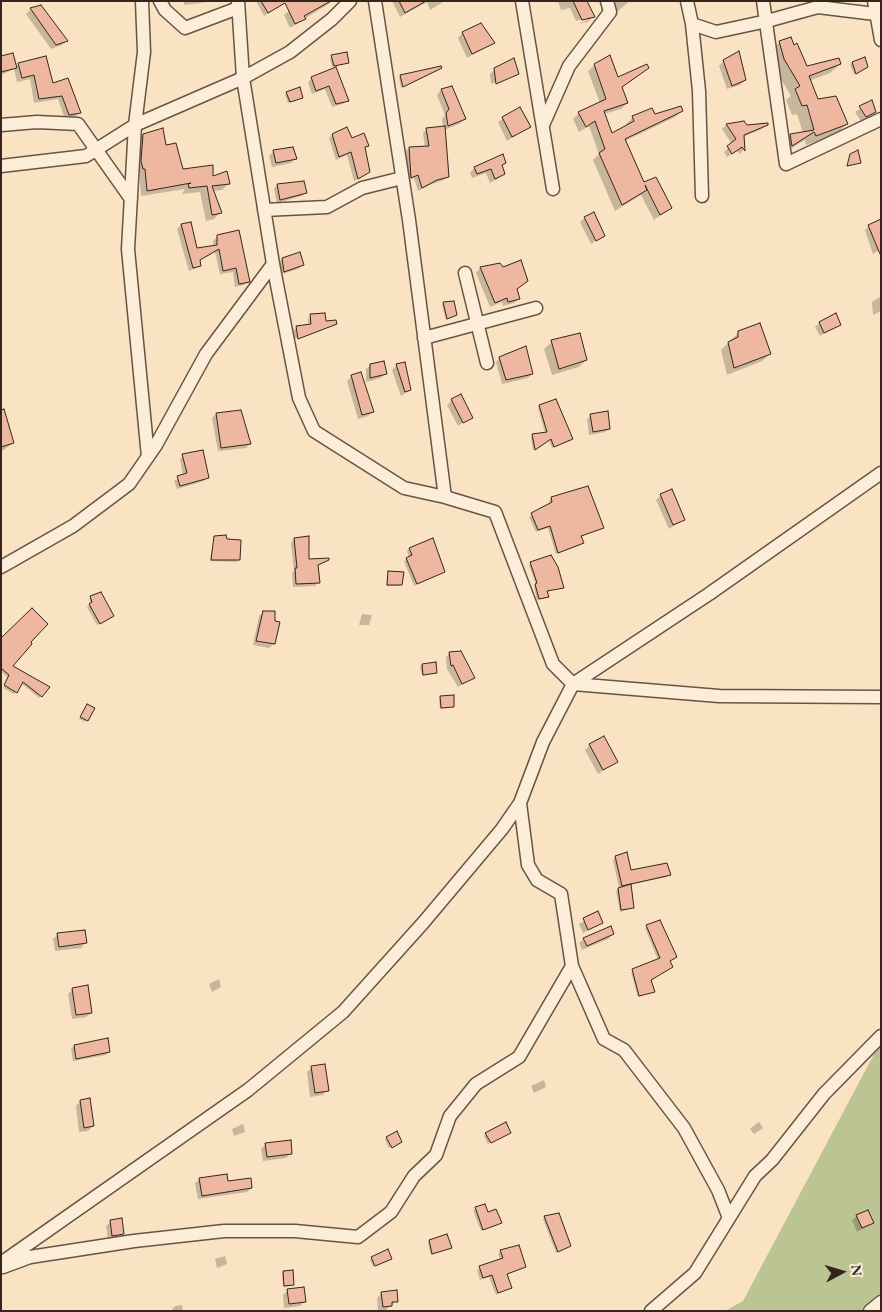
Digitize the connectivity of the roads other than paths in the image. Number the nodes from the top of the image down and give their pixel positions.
1 (142, 1) edge
2 (160, 1) edge
3 (350, 1) edge
4 (375, 1) edge
5 (522, 1) edge
6 (607, 1) edge
7 (687, 1) edge
8 (763, 1) edge
9 (238, 4) edge
10 (874, 7) edge
11 (767, 22) junction
12 (692, 24) junction
13 (881, 40) edge
14 (243, 78) junction
15 (881, 118) edge
16 (1, 125) edge
17 (135, 125) junction
18 (543, 125) junction
19 (96, 149) junction
20 (1, 166) edge
21 (402, 178) junction
22 (554, 189) dead end
23 (702, 196) dead end
24 (131, 199) junction
25 (264, 210) junction
26 (272, 264) junction
27 (465, 272) dead end
28 (536, 308) dead end
29 (477, 324) junction
30 (424, 338) junction
31 (487, 364) dead end
32 (148, 458) junction
33 (881, 473) edge
34 (445, 497) junction
35 (1, 567) edge
36 (573, 684) junction
37 (881, 697) edge
38 (520, 803) junction
39 (572, 966) junction
40 (881, 1036) edge
41 (729, 1218) junction
42 (1, 1263) edge
43 (1, 1268) edge
44 (881, 1302) edge
45 (651, 1311) edge
46 (870, 1311) edge

1 - 17 street
2 - 9 street
3 - 14 street
4 - 21 street
5 - 18 street
6 - 18 street
7 - 12 street
8 - 11 street
9 - 14 street
10 - 11 street
10 - 13 street
11 - 12 street
11 - 15 street
12 - 23 street
14 - 17 street
14 - 25 street
16 - 19 street
17 - 19 street
17 - 24 street
18 - 22 street
19 - 20 street
19 - 24 street
21 - 25 street
21 - 30 street
24 - 32 street
25 - 26 street
26 - 32 street
26 - 34 street
27 - 29 street
28 - 29 street
29 - 30 street
29 - 31 street
30 - 34 street
32 - 35 street
33 - 36 street
34 - 36 street
36 - 37 street
36 - 38 street
38 - 39 street
38 - 42 street
39 - 41 street
39 - 43 street
40 - 41 street
41 - 45 street
44 - 46 street

